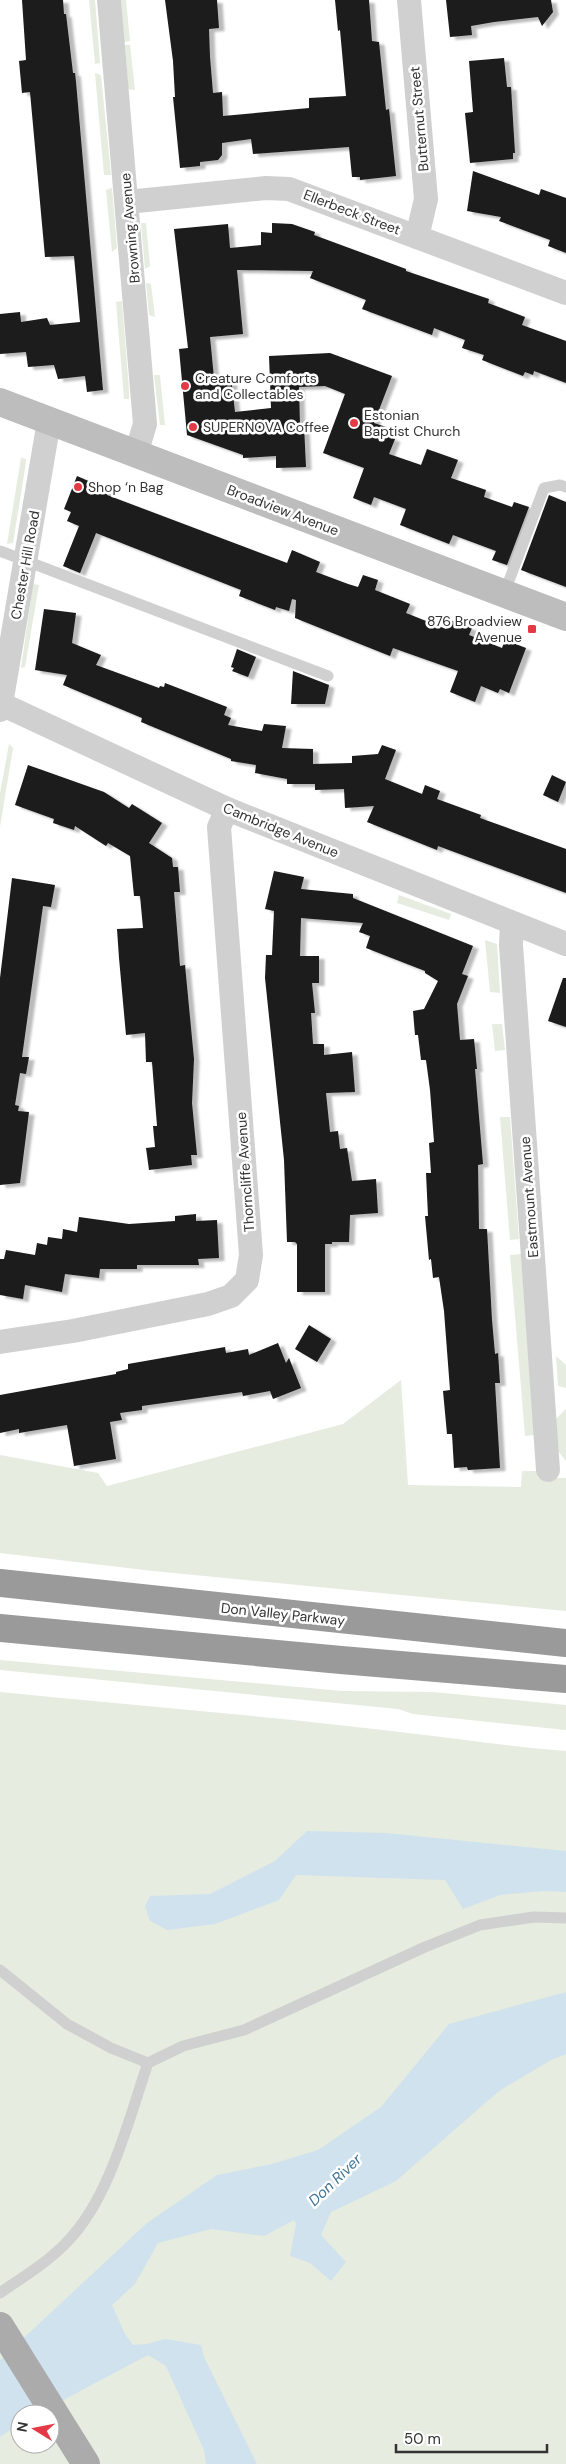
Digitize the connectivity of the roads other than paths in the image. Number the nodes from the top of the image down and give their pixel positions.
1 (109, 0) edge
2 (410, 0) edge
3 (128, 202) junction
4 (417, 237) junction
5 (566, 293) edge
6 (0, 402) edge
7 (49, 421) junction
8 (136, 454) junction
9 (566, 487) edge
10 (0, 551) edge
11 (26, 560) junction
12 (504, 594) junction
13 (566, 617) edge
14 (328, 676) dead end
15 (0, 707) edge
16 (227, 809) junction
17 (512, 924) junction
18 (566, 944) edge
19 (0, 1342) edge
20 (548, 1470) dead end
21 (0, 1583) edge
22 (0, 1628) edge
23 (566, 1643) edge
24 (566, 1679) edge
25 (566, 1918) edge
26 (0, 1970) edge
27 (148, 2063) junction
28 (0, 2293) edge
29 (0, 2326) edge
30 (86, 2464) edge

1 - 3 street, Browning Avenue
2 - 4 street, Butternut Street
3 - 4 street, Ellerbeck Street
3 - 8 street, Browning Avenue
4 - 5 street, Ellerbeck Street
6 - 7 main road, Broadview Avenue
7 - 8 main road, Broadview Avenue
7 - 11 street, Chester Hill Road
8 - 12 main road, Broadview Avenue
9 - 12 lane
10 - 11 lane
11 - 14 lane
11 - 15 street, Chester Hill Road
12 - 13 main road, Broadview Avenue
15 - 16 street, Cambridge Avenue
16 - 17 street, Cambridge Avenue
16 - 19 street, Thorncliffe Avenue
17 - 18 street, Cambridge Avenue
17 - 20 street, Eastmount Avenue
21 - 23 highway, Don Valley Parkway
22 - 24 highway
25 - 27 lane
26 - 27 lane
27 - 28 lane
29 - 30 main road

